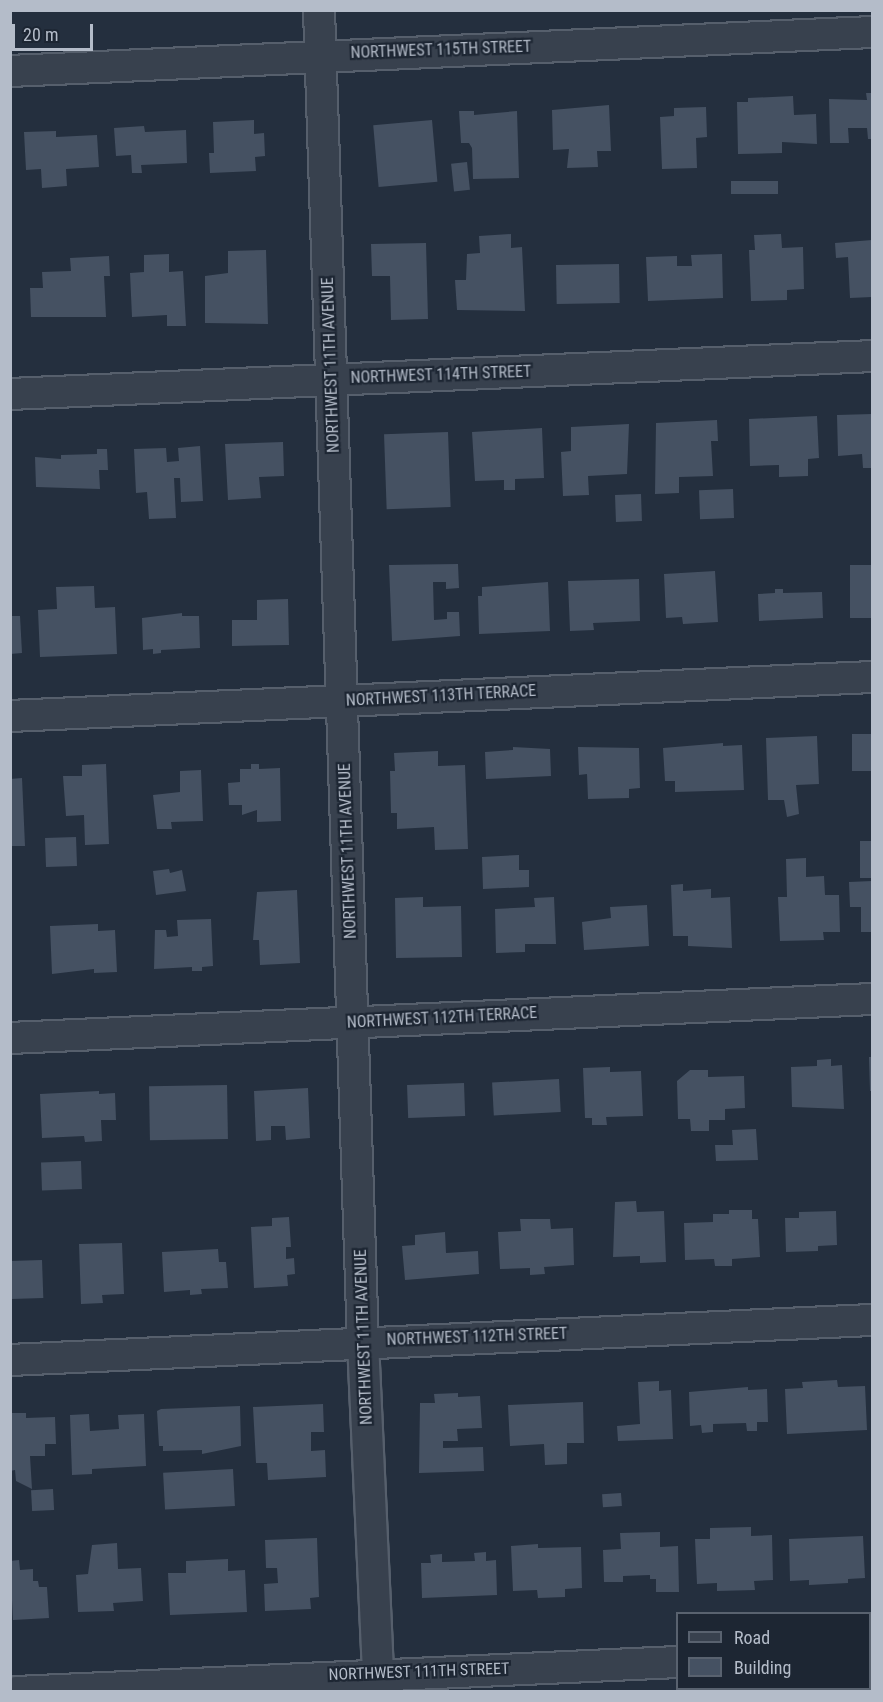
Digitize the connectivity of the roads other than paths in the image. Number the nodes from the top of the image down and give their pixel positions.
1 (319, 10) edge
2 (873, 32) edge
3 (320, 55) junction
4 (10, 71) edge
5 (873, 356) edge
6 (331, 379) junction
7 (10, 394) edge
8 (873, 677) edge
9 (342, 701) junction
10 (10, 716) edge
11 (873, 999) edge
12 (353, 1022) junction
13 (10, 1038) edge
14 (873, 1320) edge
15 (363, 1341) junction
16 (10, 1360) edge
17 (676, 1662) edge
18 (379, 1683) edge
19 (17, 1692) edge

1 - 3 street, NORTHWEST 11TH AVENUE
2 - 3 street, NORTHWEST 115TH STREET
3 - 4 street, NORTHWEST 115TH STREET
3 - 6 street, NORTHWEST 11TH AVENUE
5 - 6 street, NORTHWEST 114TH STREET
6 - 7 street, NORTHWEST 114TH STREET
6 - 9 street, NORTHWEST 11TH AVENUE
8 - 9 street, NORTHWEST 113TH TERRACE
9 - 10 street, NORTHWEST 113TH TERRACE
9 - 12 street, NORTHWEST 11TH AVENUE
11 - 12 street, NORTHWEST 112TH TERRACE
12 - 13 street, NORTHWEST 112TH TERRACE
12 - 15 street, NORTHWEST 11TH AVENUE
14 - 15 street, NORTHWEST 112TH STREET
15 - 16 street, NORTHWEST 112TH STREET
15 - 18 street, NORTHWEST 11TH AVENUE
17 - 18 street, NORTHWEST 111TH STREET
18 - 19 street, NORTHWEST 111TH STREET

